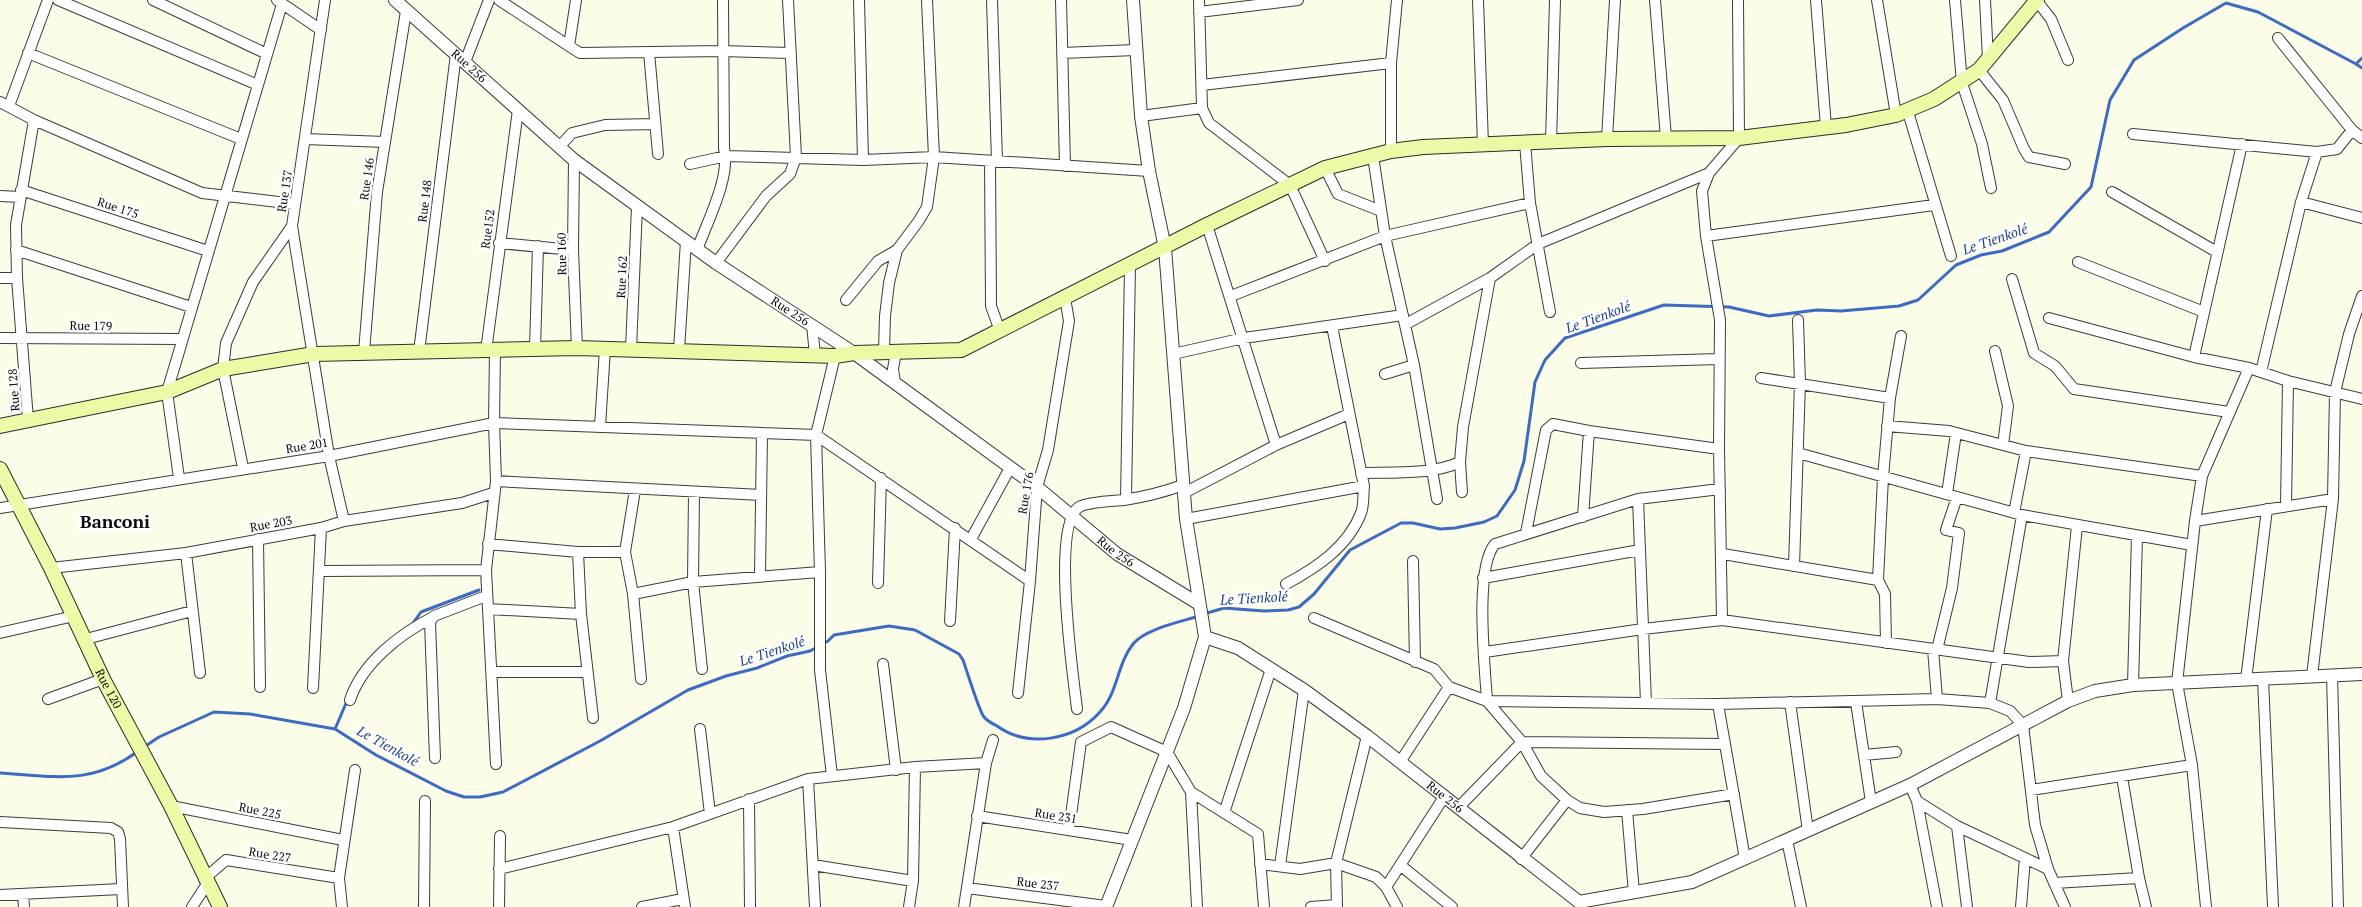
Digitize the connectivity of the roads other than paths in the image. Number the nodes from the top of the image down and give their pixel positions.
1 (48, 0) edge
2 (58, 0) edge
3 (153, 0) edge
4 (325, 0) edge
5 (395, 0) edge
6 (489, 0) edge
7 (499, 0) edge
8 (576, 0) edge
9 (723, 0) edge
10 (788, 0) edge
11 (859, 0) edge
12 (927, 0) edge
13 (992, 0) edge
14 (1061, 0) edge
15 (1133, 0) edge
16 (1199, 0) edge
17 (1298, 0) edge
18 (1397, 0) edge
19 (1478, 0) edge
20 (1555, 0) edge
21 (1615, 0) edge
22 (1655, 0) edge
23 (1738, 0) edge
24 (1816, 0) edge
25 (1877, 0) edge
26 (1955, 0) edge
27 (1985, 0) edge
28 (2036, 0) edge
29 (1276, 1) edge
30 (279, 2) edge
31 (406, 11) junction
32 (1199, 12) junction
33 (321, 30) junction
34 (2278, 38) dead end
35 (569, 46) junction
36 (1135, 50) junction
37 (722, 51) junction
38 (649, 52) junction
39 (28, 53) junction
40 (790, 53) junction
41 (1062, 53) junction
42 (267, 54) junction
43 (461, 58) junction
44 (2068, 60) dead end
45 (1391, 63) junction
46 (1984, 64) junction
47 (1962, 82) junction
48 (258, 85) junction
49 (1202, 85) junction
50 (4, 104) edge
51 (1202, 108) junction
52 (518, 110) junction
53 (1902, 114) junction
54 (1141, 116) junction
55 (34, 120) junction
56 (656, 124) junction
57 (1826, 127) junction
58 (2352, 130) junction
59 (2133, 134) dead end
60 (1666, 138) junction
61 (1739, 138) junction
62 (2362, 138) edge
63 (241, 139) junction
64 (305, 139) junction
65 (1608, 140) junction
66 (385, 142) junction
67 (1551, 142) junction
68 (1525, 143) junction
69 (2242, 144) junction
70 (1482, 145) junction
71 (558, 147) junction
72 (1391, 151) junction
73 (2317, 152) junction
74 (658, 154) dead end
75 (726, 156) junction
76 (1373, 156) junction
77 (796, 157) junction
78 (934, 157) junction
79 (574, 160) junction
80 (863, 160) junction
81 (993, 161) junction
82 (690, 164) dead end
83 (2065, 164) dead end
84 (1065, 166) junction
85 (1325, 168) junction
86 (1149, 171) junction
87 (1709, 173) junction
88 (1290, 185) junction
89 (1991, 188) dead end
90 (2112, 192) dead end
91 (20, 193) junction
92 (225, 195) junction
93 (0, 196) edge
94 (2301, 202) junction
95 (1530, 203) junction
96 (296, 204) junction
97 (1934, 205) junction
98 (637, 207) junction
99 (1381, 211) junction
100 (2362, 218) edge
101 (1208, 225) junction
102 (292, 226) junction
103 (1385, 236) junction
104 (1706, 236) junction
105 (686, 241) junction
106 (499, 243) junction
107 (1538, 244) junction
108 (538, 246) junction
109 (1165, 248) junction
110 (16, 250) junction
111 (573, 250) junction
112 (697, 250) junction
113 (897, 250) junction
114 (208, 251) junction
115 (2217, 252) junction
116 (1951, 256) dead end
117 (1325, 261) junction
118 (2078, 262) dead end
119 (716, 263) junction
120 (1130, 266) junction
121 (0, 278) edge
122 (17, 278) junction
123 (1490, 278) junction
124 (2012, 279) dead end
125 (1231, 296) junction
126 (2362, 296) edge
127 (1065, 298) junction
128 (846, 300) dead end
129 (191, 307) junction
130 (1550, 312) dead end
131 (2204, 312) junction
132 (2049, 318) dead end
133 (1404, 319) junction
134 (1798, 320) dead end
135 (812, 325) junction
136 (1332, 326) junction
137 (1000, 331) junction
138 (1901, 336) dead end
139 (0, 338) edge
140 (22, 338) junction
141 (1244, 338) junction
142 (182, 340) junction
143 (577, 348) junction
144 (535, 349) junction
145 (605, 349) junction
146 (631, 349) junction
147 (491, 350) junction
148 (678, 350) junction
149 (1995, 351) dead end
150 (364, 352) junction
151 (419, 352) junction
152 (854, 352) junction
153 (890, 352) junction
154 (314, 354) junction
155 (1173, 354) junction
156 (815, 355) junction
157 (835, 356) junction
158 (2194, 357) junction
159 (1719, 359) junction
160 (1581, 364) dead end
161 (1414, 365) junction
162 (2249, 368) junction
163 (223, 369) junction
164 (2260, 372) junction
165 (1385, 374) dead end
166 (1761, 378) dead end
167 (2288, 381) junction
168 (895, 383) junction
169 (1800, 383) junction
170 (167, 392) junction
171 (2335, 392) junction
172 (1890, 398) junction
173 (2362, 399) edge
174 (2229, 412) junction
175 (1349, 414) junction
176 (28, 420) junction
177 (494, 423) junction
178 (0, 426) edge
179 (600, 426) junction
180 (1887, 426) junction
181 (1589, 431) junction
182 (762, 433) junction
183 (1956, 433) junction
184 (816, 435) junction
185 (1276, 445) junction
186 (2003, 445) junction
187 (1719, 449) junction
188 (2026, 451) junction
189 (1798, 453) junction
190 (329, 456) junction
191 (1460, 462) junction
192 (243, 468) junction
193 (1010, 468) junction
194 (0, 469) edge
195 (1433, 470) junction
196 (1361, 473) junction
197 (2202, 476) junction
198 (1883, 477) junction
199 (179, 478) junction
200 (881, 478) junction
201 (496, 481) junction
202 (1364, 486) junction
203 (1038, 487) junction
204 (1183, 489) junction
205 (1720, 489) junction
206 (635, 490) junction
207 (1462, 492) dead end
208 (493, 493) junction
209 (694, 493) junction
210 (761, 495) junction
211 (1952, 496) junction
212 (2333, 498) junction
213 (1126, 499) junction
214 (1437, 499) dead end
215 (1638, 499) junction
216 (18, 504) junction
217 (2286, 506) junction
218 (0, 508) edge
219 (2268, 509) junction
220 (2018, 514) junction
221 (1072, 515) junction
222 (1583, 517) junction
223 (1186, 520) junction
224 (344, 521) junction
225 (2194, 521) junction
226 (2077, 526) junction
227 (321, 528) junction
228 (955, 528) junction
229 (1526, 533) junction
230 (2137, 536) junction
231 (258, 539) junction
232 (971, 539) junction
233 (488, 544) junction
234 (2192, 545) junction
235 (1640, 550) junction
236 (578, 552) junction
237 (625, 552) junction
238 (186, 553) junction
239 (1723, 554) junction
240 (1413, 561) dead end
241 (1794, 566) junction
242 (51, 568) junction
243 (486, 570) junction
244 (321, 571) junction
245 (820, 572) junction
246 (760, 575) junction
247 (1483, 578) junction
248 (1878, 580) junction
249 (1030, 581) junction
250 (693, 582) junction
251 (878, 583) dead end
252 (1286, 584) dead end
253 (633, 594) junction
254 (486, 596) junction
255 (1199, 604) junction
256 (488, 609) junction
257 (192, 611) junction
258 (581, 614) junction
259 (74, 616) junction
260 (434, 616) junction
261 (1314, 618) dead end
262 (1722, 620) junction
263 (950, 621) dead end
264 (1643, 629) junction
265 (0, 634) edge
266 (1205, 637) junction
267 (86, 639) junction
268 (1886, 643) junction
269 (1935, 649) junction
270 (1485, 652) junction
271 (1998, 658) junction
272 (2063, 661) junction
273 (1416, 662) junction
274 (883, 664) dead end
275 (702, 668) dead end
276 (1271, 669) junction
277 (492, 672) junction
278 (587, 672) junction
279 (200, 673) dead end
280 (2362, 674) edge
281 (2332, 675) junction
282 (2312, 676) junction
283 (103, 678) junction
284 (2263, 678) junction
285 (641, 679) dead end
286 (2246, 680) junction
287 (2176, 683) junction
288 (2133, 685) junction
289 (260, 687) dead end
290 (1449, 687) junction
291 (313, 688) dead end
292 (1304, 690) junction
293 (1018, 693) dead end
294 (48, 699) dead end
295 (350, 700) dead end
296 (1937, 700) junction
297 (1487, 701) junction
298 (1790, 702) junction
299 (1856, 702) junction
300 (2068, 702) junction
301 (1646, 703) junction
302 (1990, 703) junction
303 (1718, 704) junction
304 (1077, 709) dead end
305 (593, 718) dead end
306 (2023, 725) junction
307 (700, 729) dead end
308 (1367, 736) junction
309 (993, 740) dead end
310 (1522, 742) junction
311 (1725, 744) junction
312 (1167, 752) junction
313 (1896, 752) dead end
314 (1864, 755) junction
315 (435, 758) dead end
316 (1400, 762) junction
317 (986, 763) junction
318 (496, 764) dead end
319 (2192, 765) junction
320 (915, 767) junction
321 (355, 770) dead end
322 (896, 770) junction
323 (832, 776) junction
324 (2122, 777) junction
325 (808, 779) junction
326 (1910, 785) junction
327 (2031, 790) junction
328 (1191, 792) junction
329 (1734, 794) junction
330 (1444, 797) junction
331 (748, 799) junction
332 (1567, 800) junction
333 (425, 801) dead end
334 (1917, 801) junction
335 (1871, 802) junction
336 (171, 806) junction
337 (1458, 808) junction
338 (1627, 810) junction
339 (1224, 813) junction
340 (710, 814) junction
341 (977, 816) junction
342 (0, 822) edge
343 (1957, 826) junction
344 (673, 828) junction
345 (1069, 830) junction
346 (1808, 831) junction
347 (500, 836) dead end
348 (344, 840) junction
349 (1132, 840) junction
350 (1787, 840) junction
351 (2025, 858) junction
352 (1521, 859) junction
353 (1745, 859) junction
354 (1336, 863) junction
355 (1260, 864) junction
356 (813, 865) junction
357 (1400, 865) junction
358 (1280, 866) junction
359 (499, 869) junction
360 (2048, 869) junction
361 (339, 878) junction
362 (2139, 878) junction
363 (206, 881) junction
364 (913, 881) junction
365 (2054, 883) junction
366 (1386, 887) junction
367 (967, 888) junction
368 (121, 889) junction
369 (1634, 892) junction
370 (23, 894) junction
371 (0, 895) edge
372 (684, 903) edge
373 (1580, 905) edge
374 (1106, 906) edge
375 (1337, 906) edge
376 (24, 907) edge
377 (123, 907) edge
378 (192, 907) edge
379 (220, 907) edge
380 (342, 907) edge
381 (424, 907) edge
382 (499, 907) edge
383 (642, 907) edge
384 (750, 907) edge
385 (815, 907) edge
386 (909, 907) edge
387 (964, 907) edge
388 (1197, 907) edge
389 (1264, 907) edge
390 (1311, 907) edge
391 (1397, 907) edge
392 (1452, 907) edge
393 (1801, 907) edge
394 (1937, 907) edge
395 (1967, 907) edge
396 (2021, 907) edge
397 (2065, 907) edge
398 (2146, 907) edge
399 (2206, 907) edge
400 (2273, 907) edge
401 (2338, 907) edge

1 - 39 street
2 - 48 street
3 - 42 street
4 - 33 street, Rue 137
5 - 31 street, Rue 256
6 - 43 street, Rue 148
7 - 35 street
8 - 35 street
9 - 37 street
10 - 40 street
11 - 80 street
12 - 78 street
13 - 81 street
14 - 41 street
15 - 36 street
16 - 32 street
17 - 29 street
18 - 45 street
19 - 70 street
20 - 67 street
21 - 65 street
22 - 60 street
23 - 61 street
24 - 57 street
25 - 53 street
26 - 47 street
27 - 46 street
28 - 44 street
28 - 46 main road
29 - 32 street
30 - 33 street
30 - 42 street
31 - 43 street, Rue 256
31 - 66 street, Rue 146
32 - 49 street
33 - 64 street, Rue 137
34 - 58 street
35 - 38 street
36 - 41 street
36 - 54 street
37 - 38 street
37 - 40 street
37 - 75 street
38 - 56 street
39 - 50 street
39 - 63 street
40 - 77 street
41 - 84 street
42 - 48 street
43 - 52 street, Rue 256
43 - 151 street, Rue 148
45 - 49 street
45 - 72 street
46 - 47 main road
46 - 83 street
47 - 53 main road
47 - 89 street
48 - 63 street
49 - 51 street
50 - 55 street
51 - 54 street
51 - 88 street
52 - 71 street, Rue 256
52 - 106 street, Rue152
53 - 57 main road
53 - 97 street
54 - 86 street
55 - 91 street, Rue 128
55 - 92 street
56 - 71 street
56 - 74 street
57 - 61 main road
58 - 62 street
58 - 73 street
59 - 69 street
60 - 61 main road
60 - 65 main road
61 - 87 street
63 - 92 street
64 - 66 street
64 - 96 street, Rue 137
65 - 67 main road
66 - 150 street, Rue 146
67 - 68 main road
68 - 70 main road
68 - 95 street
69 - 73 street
69 - 115 street
70 - 72 main road
71 - 79 street, Rue 256
72 - 76 main road
73 - 94 street
75 - 77 street
75 - 82 street
75 - 112 street
76 - 85 main road
76 - 99 street
77 - 80 street
77 - 119 street
78 - 80 street
78 - 81 street
78 - 113 street
79 - 98 street, Rue 256
79 - 111 street, Rue 160
81 - 84 street
81 - 137 street
84 - 86 street
85 - 88 main road
85 - 99 street
86 - 109 street
87 - 104 street
87 - 107 street
88 - 101 main road
88 - 117 street
90 - 115 street
91 - 93 street, Rue 175
91 - 110 street, Rue 128
91 - 114 street, Rue 175
92 - 96 street
92 - 114 street
94 - 100 street
94 - 164 street
95 - 103 street
95 - 107 street
96 - 102 street, Rue 137
97 - 104 street
97 - 116 street
98 - 105 street, Rue 256
98 - 146 street, Rue 162
99 - 103 street
101 - 109 main road
101 - 125 street
102 - 154 street
102 - 163 street, Rue 137
103 - 117 street
103 - 133 street
104 - 159 street
105 - 112 street, Rue 256
105 - 148 street
106 - 108 street
106 - 147 street, Rue152
107 - 123 street
107 - 130 street
108 - 111 street
108 - 144 street
109 - 120 main road
109 - 155 street
110 - 122 street, Rue 128
110 - 129 street
111 - 143 street, Rue 160
112 - 119 street, Rue 256
113 - 128 street
113 - 153 street
114 - 129 street
115 - 131 street
117 - 125 street
118 - 131 street
119 - 135 street, Rue 256
120 - 127 main road
120 - 213 street
121 - 122 street
122 - 140 street, Rue 128
123 - 133 street
123 - 191 street
124 - 174 street
125 - 141 street
126 - 171 street
127 - 137 main road
127 - 203 street, Rue 176
129 - 142 street
131 - 158 street
132 - 158 street
133 - 136 street
133 - 161 street
134 - 169 street
135 - 152 street, Rue 256
135 - 156 street
136 - 141 street
136 - 175 street
137 - 153 main road
138 - 172 street
139 - 140 street, Rue 179
140 - 142 street, Rue 179
140 - 176 street, Rue 128
141 - 155 street
141 - 185 street
142 - 170 street
143 - 144 main road
143 - 145 main road
144 - 147 main road
145 - 146 main road
145 - 179 street
146 - 148 main road
147 - 151 main road
147 - 177 street, Rue152
148 - 156 main road
149 - 186 street
150 - 151 main road
150 - 154 main road
152 - 153 main road
152 - 157 main road
152 - 168 street, Rue 256
153 - 168 street
154 - 163 main road
154 - 190 street
155 - 204 street
156 - 157 main road
157 - 184 street
158 - 162 street
159 - 160 street
159 - 187 street
161 - 165 street
161 - 195 street
162 - 164 street
162 - 174 street
163 - 170 main road
163 - 192 street, Rue 137
164 - 167 street
166 - 169 street
167 - 171 street
167 - 217 street
168 - 193 street, Rue 256
169 - 172 street
169 - 189 street
170 - 176 main road
170 - 199 street
171 - 173 street
171 - 212 street
172 - 180 street
174 - 197 street
175 - 185 street
175 - 196 street
176 - 178 main road
177 - 179 street, Rue 201
177 - 190 street, Rue 201
177 - 201 street, Rue152
179 - 182 street, Rue 201
180 - 183 street
180 - 198 street
181 - 187 street
181 - 222 street
181 - 229 street
182 - 184 street, Rue 201
182 - 210 street
183 - 186 street
183 - 211 street
184 - 200 street
184 - 245 street
185 - 204 street
186 - 188 street
187 - 205 street
188 - 197 street
188 - 220 street
189 - 198 street
189 - 241 street
190 - 192 street, Rue 201
190 - 224 street
191 - 195 street
191 - 207 street
192 - 199 street, Rue 201
193 - 203 street, Rue 256
193 - 232 street
194 - 216 main road, Rue 120
195 - 196 street
195 - 214 street
196 - 202 street
197 - 225 street
198 - 211 street
198 - 248 street
199 - 216 street, Rue 201
200 - 228 street
200 - 251 street
201 - 206 street
201 - 208 street, Rue152
202 - 223 street
202 - 252 street
203 - 221 street, Rue 256
203 - 249 street, Rue 176
204 - 213 street
204 - 223 street
205 - 215 street
205 - 239 street
206 - 209 street
206 - 237 street
208 - 224 street, Rue 203
208 - 233 street, Rue152
209 - 210 street
209 - 250 street
210 - 246 street
211 - 220 street
211 - 269 street
212 - 217 street
212 - 282 street
213 - 221 street
215 - 222 street
215 - 235 street
216 - 218 street, Rue 201
216 - 242 main road, Rue 120
217 - 219 street
219 - 225 street
219 - 286 street
220 - 226 street
220 - 271 street
221 - 255 street, Rue 256
221 - 304 street
222 - 229 street
223 - 255 street
224 - 227 street, Rue 203
225 - 234 street
226 - 230 street
226 - 272 street
227 - 231 street, Rue 203
227 - 244 street
228 - 232 street
228 - 263 street
229 - 247 street
230 - 234 street
230 - 288 street
231 - 238 street, Rue 203
231 - 289 street
232 - 249 street
233 - 236 street
233 - 243 street, Rue152
234 - 287 street
235 - 247 street
235 - 264 street
236 - 237 street
236 - 258 street
237 - 253 street
238 - 242 street, Rue 203
238 - 257 street
239 - 241 street
239 - 262 street
240 - 273 street
241 - 248 street
242 - 259 main road, Rue 120
243 - 244 street
243 - 254 street, Rue152
244 - 291 street
245 - 246 street
245 - 323 street
246 - 250 street
247 - 270 street
248 - 268 street
249 - 293 street, Rue 176
250 - 253 street
250 - 275 street
253 - 285 street
254 - 256 street, Rue152
254 - 260 street
255 - 266 street
256 - 258 street
256 - 277 street, Rue152
257 - 267 street
257 - 279 street
258 - 278 street
259 - 265 street
259 - 267 main road, Rue 120
260 - 295 street
260 - 315 street
261 - 273 street
262 - 264 street
262 - 268 street
264 - 270 street
264 - 301 street
266 - 276 street, Rue 256
266 - 312 street
267 - 283 main road, Rue 120
268 - 269 street
269 - 271 street
269 - 296 street
270 - 297 street
271 - 272 street
271 - 302 street
272 - 300 street
273 - 290 street
274 - 322 street
276 - 292 street, Rue 256
276 - 339 street
277 - 278 street
277 - 318 street, Rue152
278 - 305 street
280 - 281 street
281 - 282 street
281 - 401 street
282 - 284 street
283 - 294 street
283 - 336 main road, Rue 120
284 - 286 street
284 - 400 street
286 - 287 street
287 - 288 street
287 - 319 street
288 - 300 street
290 - 297 street
290 - 316 street
292 - 308 street, Rue 256
292 - 358 street
296 - 299 street
296 - 302 street
297 - 301 street
297 - 310 street
298 - 299 street
298 - 303 street
298 - 346 street
299 - 314 street
300 - 306 street
301 - 303 street
302 - 306 street
303 - 311 street
306 - 326 street
306 - 327 street
307 - 340 street
308 - 316 street, Rue 256
308 - 354 street
309 - 317 street
310 - 311 street
310 - 332 street
310 - 337 street
311 - 329 street
312 - 328 street
312 - 345 street
312 - 349 street
313 - 314 street
314 - 335 street
316 - 330 street, Rue 256
317 - 320 street
317 - 341 street
319 - 324 street
319 - 399 street
320 - 322 street
320 - 364 street
321 - 348 street
322 - 323 street
323 - 325 street
324 - 327 street
324 - 362 street
325 - 331 street
325 - 356 street
326 - 334 street
326 - 335 street
327 - 360 street
328 - 339 street
328 - 388 street
329 - 338 street
329 - 353 street
330 - 337 street, Rue 256
330 - 357 street
331 - 340 street
331 - 384 street
332 - 338 street
332 - 352 street
333 - 381 street
334 - 343 street
334 - 394 street
335 - 346 street
336 - 348 street, Rue 225
336 - 363 main road, Rue 120
337 - 352 street, Rue 256
338 - 369 street
339 - 355 street
340 - 344 street
341 - 345 street, Rue 231
341 - 367 street
342 - 368 street
343 - 351 street
343 - 395 street
344 - 359 street
344 - 372 street
345 - 349 street, Rue 231
346 - 350 street
347 - 359 street
348 - 361 street
349 - 374 street
350 - 353 street
350 - 393 street
351 - 360 street
351 - 396 street
352 - 373 street, Rue 256
353 - 369 street
354 - 358 street
354 - 366 street
354 - 375 street
355 - 358 street
355 - 389 street
356 - 364 street
356 - 385 street
357 - 366 street
357 - 392 street
359 - 382 street
360 - 365 street
361 - 363 street, Rue 227
361 - 380 street
362 - 365 street
362 - 398 street
363 - 378 street, Rue 227
363 - 379 main road, Rue 120
364 - 386 street
365 - 397 street
366 - 391 street
367 - 374 street, Rue 237
367 - 387 street
368 - 370 street
368 - 377 street
369 - 373 street
370 - 371 street
370 - 376 street
372 - 383 street
375 - 390 street

